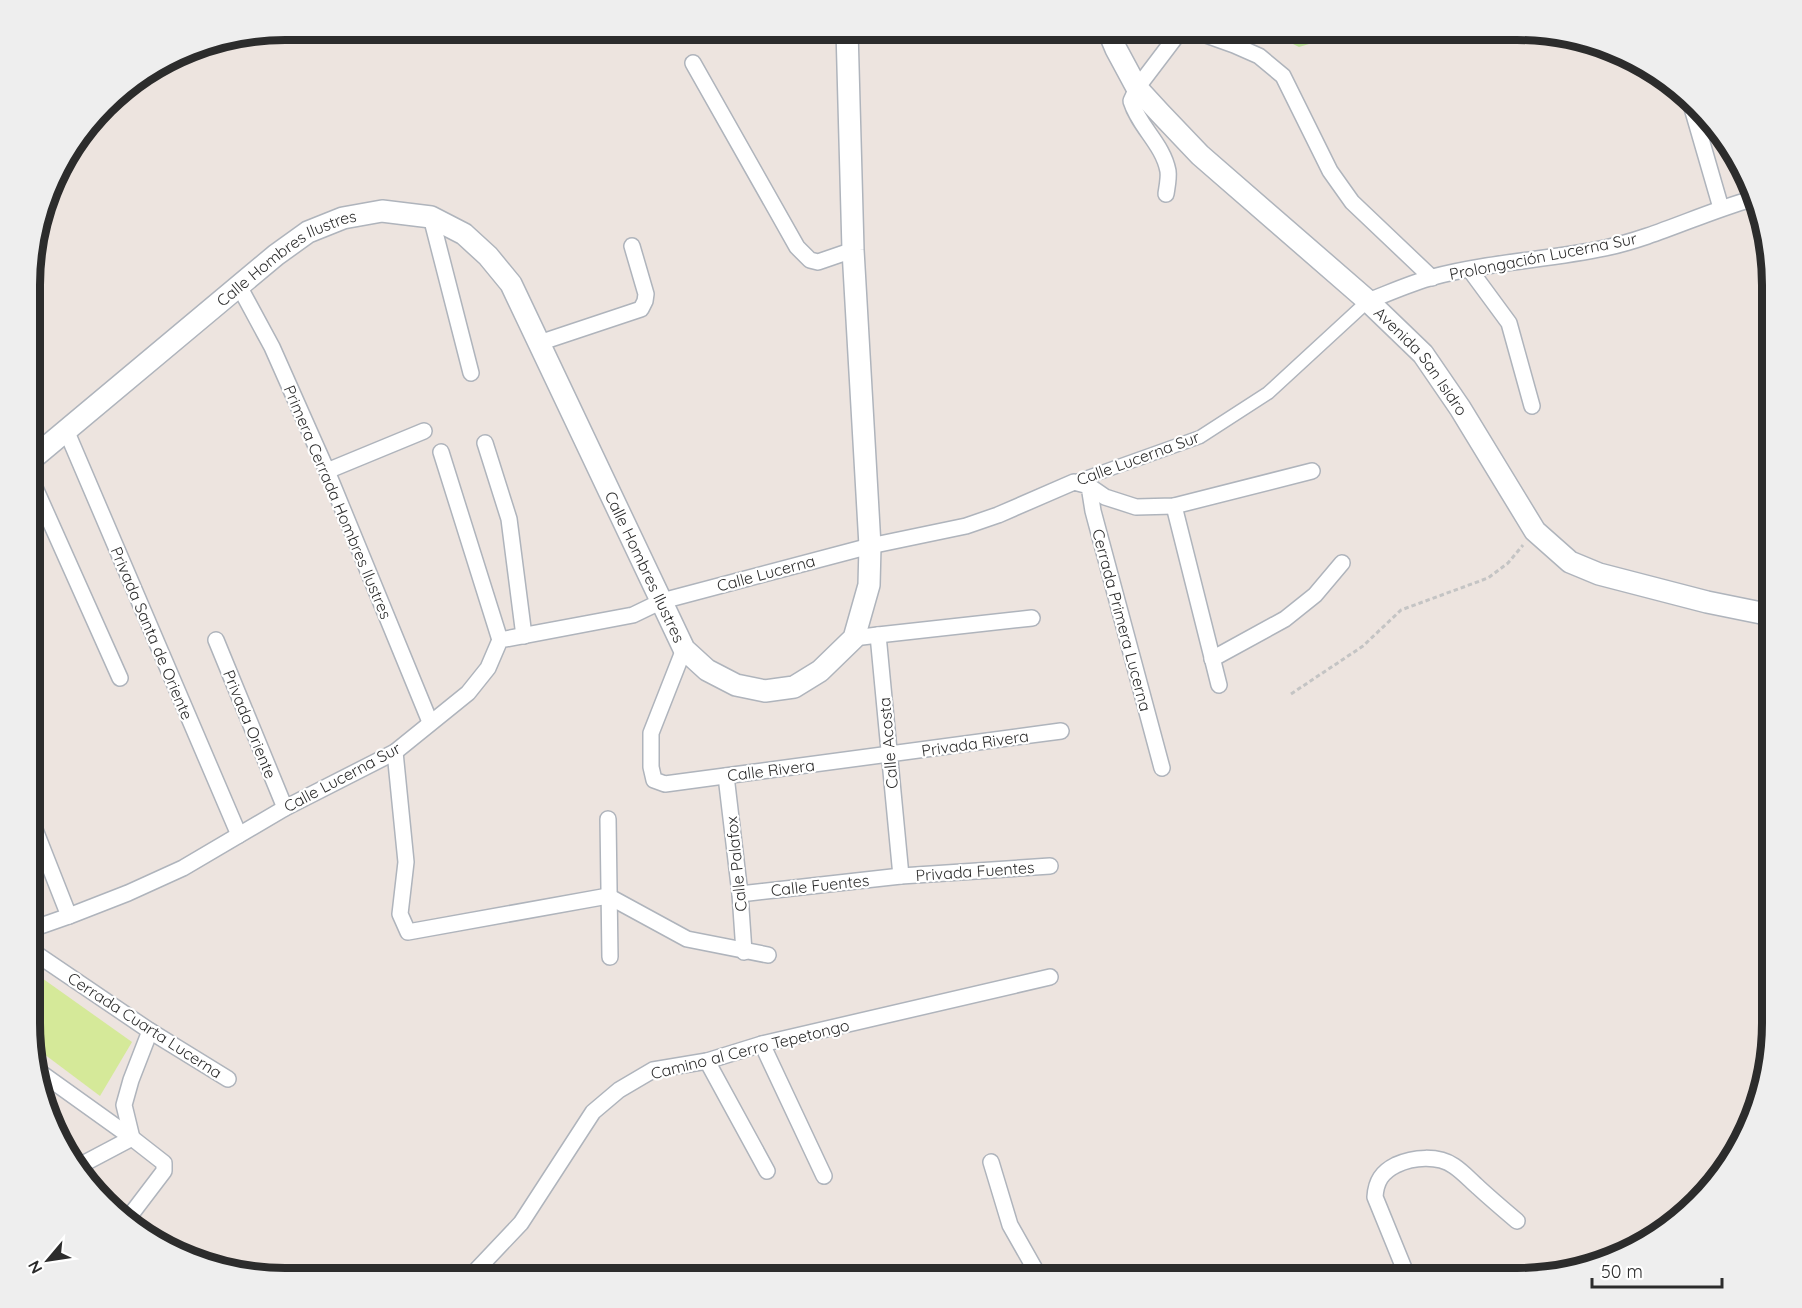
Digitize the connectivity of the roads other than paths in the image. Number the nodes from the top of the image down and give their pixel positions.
1 (847, 40) edge
2 (1112, 40) edge
3 (1173, 40) edge
4 (1220, 40) edge
5 (693, 63) dead end
6 (1137, 88) junction
7 (1695, 117) edge
8 (1166, 194) dead end
9 (1746, 201) edge
10 (1721, 208) junction
11 (431, 217) junction
12 (632, 246) dead end
13 (854, 250) junction
14 (1470, 270) junction
15 (1432, 278) junction
16 (239, 286) junction
17 (1368, 301) junction
18 (539, 343) junction
19 (471, 373) dead end
20 (1532, 406) dead end
21 (66, 430) junction
22 (424, 431) dead end
23 (485, 443) dead end
24 (40, 452) edge
25 (441, 452) dead end
26 (327, 471) junction
27 (1312, 471) dead end
28 (1074, 482) junction
29 (1089, 486) junction
30 (40, 499) edge
31 (1174, 506) junction
32 (870, 546) junction
33 (1342, 563) dead end
34 (662, 601) junction
35 (1762, 613) edge
36 (1032, 618) dead end
37 (878, 635) junction
38 (524, 636) junction
39 (854, 638) junction
40 (216, 640) dead end
41 (500, 640) junction
42 (684, 649) junction
43 (1212, 659) junction
44 (120, 678) dead end
45 (1220, 685) dead end
46 (430, 723) junction
47 (1061, 731) dead end
48 (394, 752) junction
49 (889, 755) junction
50 (1162, 768) dead end
51 (726, 776) junction
52 (285, 808) junction
53 (608, 819) dead end
54 (238, 835) junction
55 (40, 842) edge
56 (1050, 866) dead end
57 (901, 876) junction
58 (740, 894) junction
59 (608, 897) junction
60 (69, 916) junction
61 (40, 925) edge
62 (744, 952) junction
63 (768, 955) dead end
64 (40, 956) edge
65 (610, 957) dead end
66 (1050, 977) dead end
67 (150, 1031) junction
68 (762, 1044) junction
69 (707, 1061) junction
70 (228, 1079) dead end
71 (48, 1081) edge
72 (132, 1138) junction
73 (991, 1162) dead end
74 (85, 1163) edge
75 (767, 1171) dead end
76 (824, 1176) dead end
77 (132, 1213) edge
78 (1517, 1221) dead end
79 (478, 1268) edge
80 (1034, 1268) edge
81 (1404, 1268) edge

1 - 13 main road
2 - 6 main road, Avenida San Isidro
3 - 6 street
4 - 15 street
5 - 13 street
6 - 8 street
6 - 17 main road, Avenida San Isidro
7 - 10 street
9 - 10 street, Prolongación Lucerna Sur
10 - 14 street, Prolongación Lucerna Sur
11 - 16 main road, Calle Hombres Ilustres
11 - 18 main road, Calle Hombres Ilustres
11 - 19 street
12 - 18 street
13 - 32 main road
14 - 15 street, Prolongación Lucerna Sur
14 - 20 street
15 - 17 street, Prolongación Lucerna Sur
16 - 21 main road, Calle Hombres Ilustres
16 - 26 street, Primera Cerrada Hombres Ilustres
17 - 28 street, Calle Lucerna Sur
17 - 35 main road, Avenida San Isidro
18 - 34 main road, Calle Hombres Ilustres
21 - 24 main road, Calle Hombres Ilustres
21 - 54 street, Privada Santa de Oriente
22 - 26 street
23 - 38 street
25 - 41 street
26 - 46 street, Primera Cerrada Hombres Ilustres
27 - 31 street
28 - 29 street
28 - 32 street, Calle Lucerna Sur
29 - 31 street
29 - 50 street, Cerrada Primera Lucerna
30 - 44 street
31 - 43 street
32 - 34 street, Calle Lucerna
32 - 39 main road
33 - 43 street
34 - 38 street
34 - 42 main road, Calle Hombres Ilustres
36 - 37 street
37 - 39 street
37 - 49 street, Calle Acosta
38 - 41 street
39 - 42 main road, Calle Hombres Ilustres
40 - 52 street, Privada Oriente
41 - 46 street, Calle Lucerna Sur
42 - 51 street, Calle Rivera
43 - 45 street
46 - 48 street, Calle Lucerna Sur
47 - 49 street, Privada Rivera
48 - 52 street, Calle Lucerna Sur
48 - 59 street
49 - 51 street, Calle Rivera
49 - 57 street, Calle Acosta
51 - 58 street, Calle Palafox
52 - 54 street, Calle Lucerna Sur
53 - 59 street
54 - 60 street, Calle Lucerna Sur
55 - 60 street
56 - 57 street, Privada Fuentes
57 - 58 street, Calle Fuentes
58 - 62 street, Calle Palafox
59 - 62 street
59 - 65 street
60 - 61 street, Calle Lucerna Sur
62 - 63 street
64 - 67 street, Cerrada Cuarta Lucerna
66 - 68 street, Camino al Cerro Tepetongo
67 - 70 street, Cerrada Cuarta Lucerna
67 - 72 street
68 - 69 street, Camino al Cerro Tepetongo
68 - 76 street
69 - 75 street
69 - 79 street, Camino al Cerro Tepetongo
71 - 72 street
72 - 74 street
72 - 77 street
73 - 80 street
78 - 81 street

